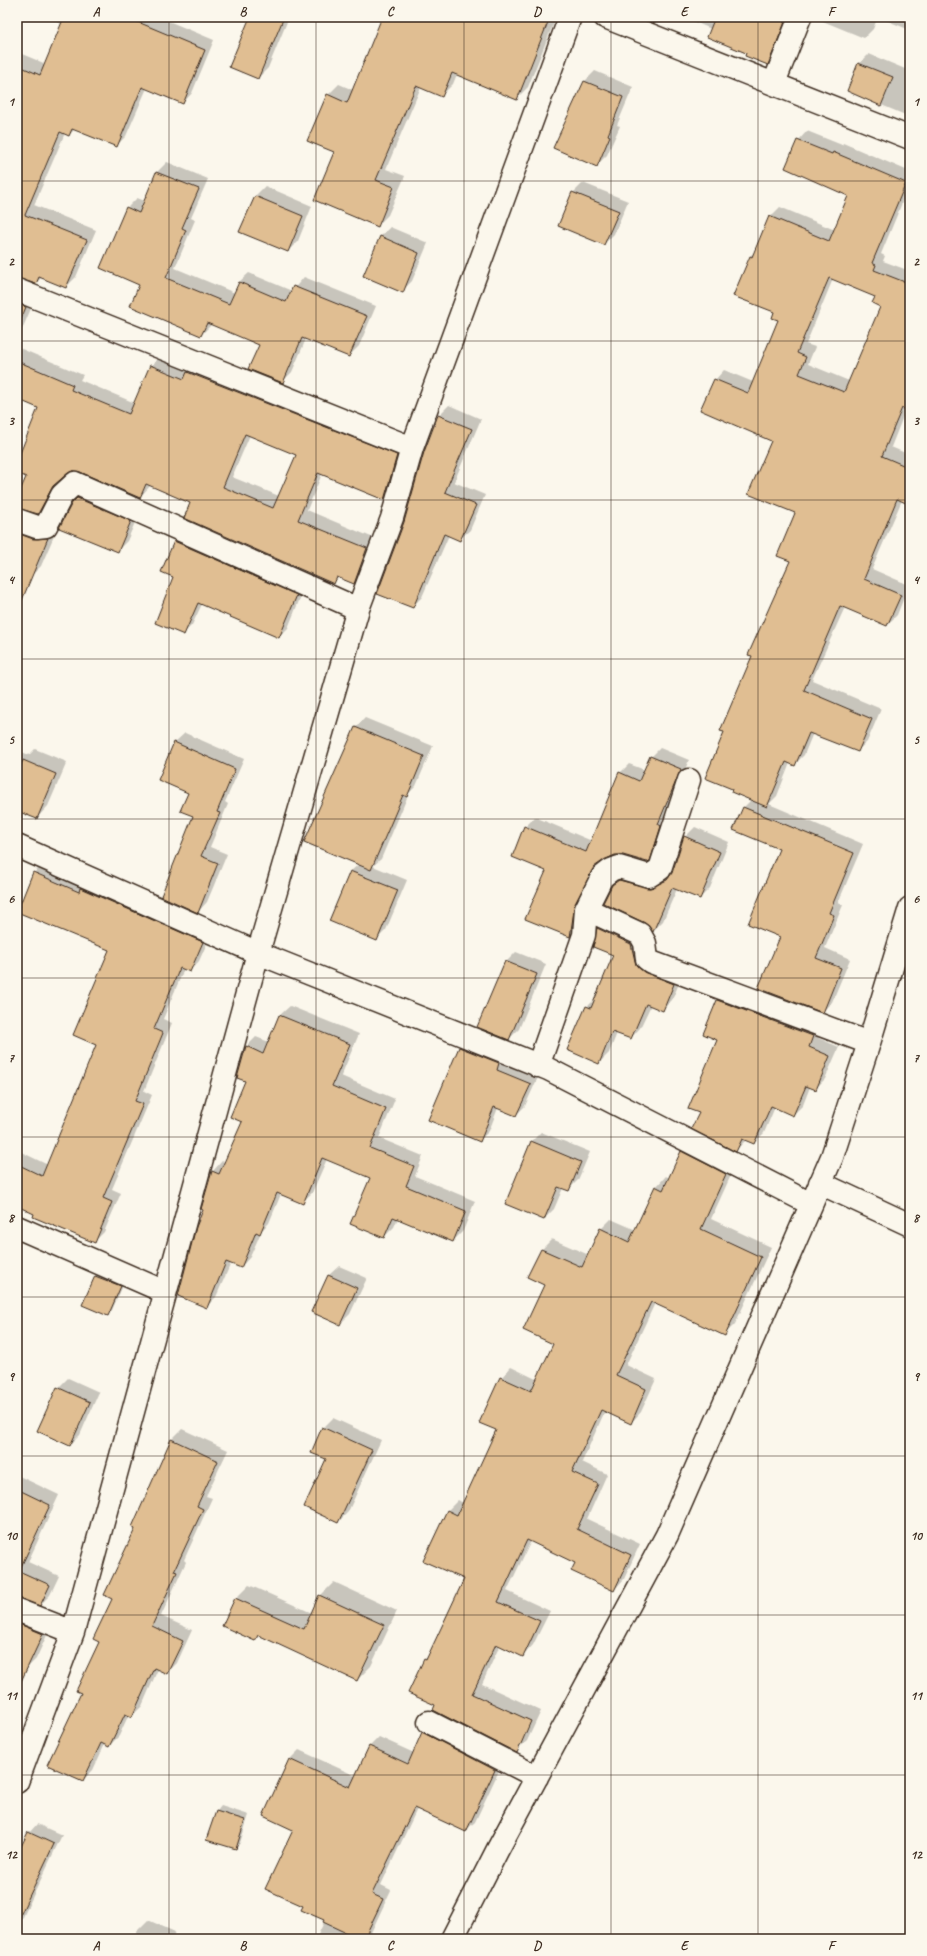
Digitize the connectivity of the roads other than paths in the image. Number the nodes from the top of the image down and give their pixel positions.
1 (570, 17) edge
2 (605, 17) edge
3 (800, 17) edge
4 (774, 83) junction
5 (910, 138) edge
6 (17, 290) edge
7 (412, 448) junction
8 (17, 520) edge
9 (358, 609) junction
10 (689, 780) dead end
11 (17, 846) edge
12 (910, 908) edge
13 (586, 909) junction
14 (258, 953) junction
15 (869, 1043) junction
16 (538, 1066) junction
17 (820, 1183) junction
18 (811, 1204) junction
19 (910, 1225) edge
20 (17, 1227) edge
21 (165, 1292) junction
22 (17, 1610) edge
23 (73, 1632) junction
24 (429, 1722) dead end
25 (537, 1777) junction
26 (17, 1782) edge
27 (452, 1939) edge

1 - 7 street
2 - 4 street
3 - 4 street
4 - 5 street
6 - 7 street
7 - 9 street
8 - 9 street
9 - 14 street
10 - 13 street
11 - 14 street
12 - 15 street
13 - 15 street
13 - 16 street
14 - 16 street
14 - 21 street
15 - 17 street
16 - 18 street
17 - 18 street
17 - 19 street
18 - 25 street
20 - 21 street
21 - 23 street
22 - 23 street
23 - 26 street
24 - 25 street
25 - 27 street

